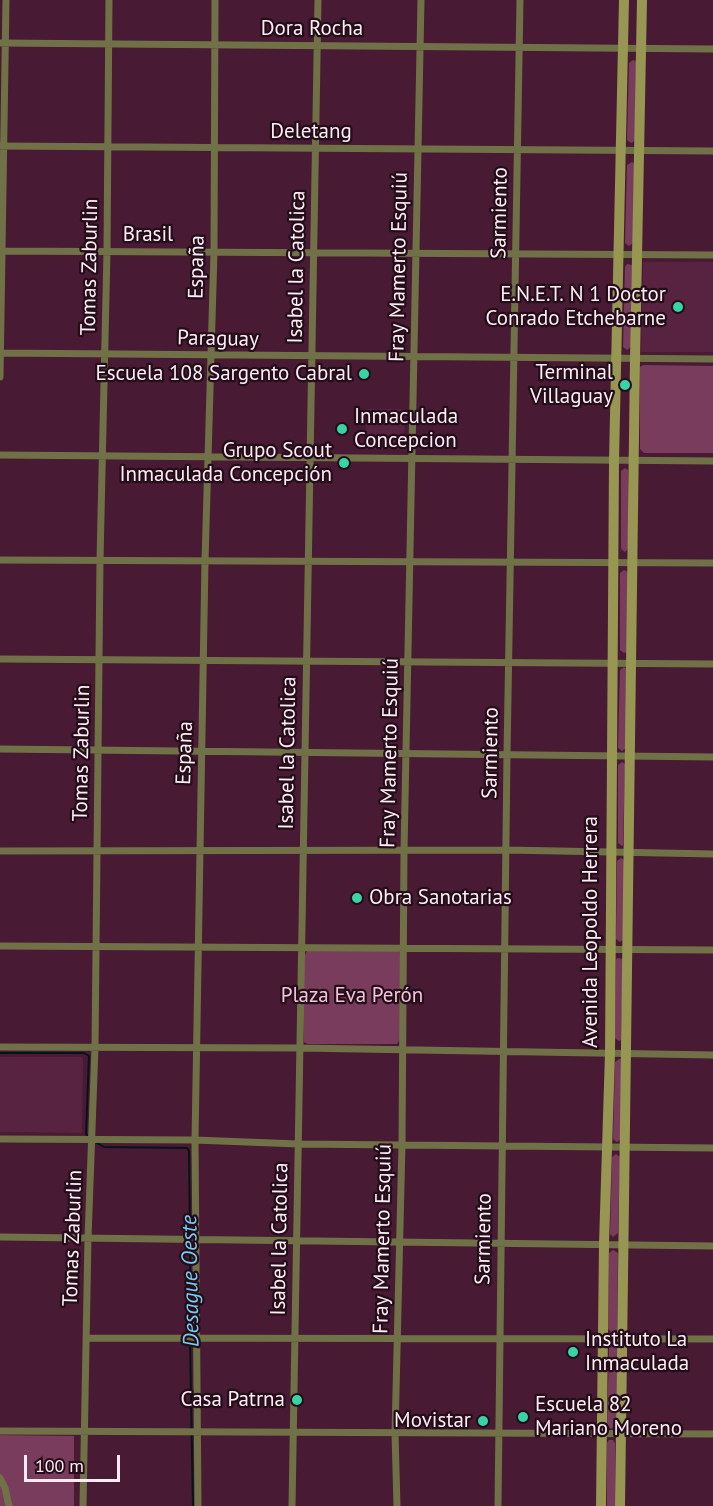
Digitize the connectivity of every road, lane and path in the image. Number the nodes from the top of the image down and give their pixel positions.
1 (6, 0) edge
2 (109, 0) edge
3 (215, 0) edge
4 (318, 0) edge
5 (421, 0) edge
6 (520, 0) edge
7 (624, 0) edge
8 (642, 0) edge
9 (3, 43) edge
10 (109, 44) junction
11 (215, 45) junction
12 (317, 45) junction
13 (420, 46) junction
14 (520, 47) junction
15 (623, 47) junction
16 (642, 48) junction
17 (713, 49) edge
18 (2, 146) edge
19 (109, 147) junction
20 (214, 148) junction
21 (315, 148) junction
22 (418, 149) junction
23 (518, 150) junction
24 (621, 151) junction
25 (640, 151) junction
26 (713, 152) edge
27 (1, 250) edge
28 (107, 251) junction
29 (214, 252) junction
30 (314, 253) junction
31 (416, 253) junction
32 (516, 254) junction
33 (638, 254) junction
34 (620, 255) junction
35 (713, 255) edge
36 (0, 353) edge
37 (105, 354) junction
38 (210, 355) junction
39 (312, 356) junction
40 (414, 357) junction
41 (514, 358) junction
42 (616, 359) junction
43 (635, 359) junction
44 (713, 359) edge
45 (0, 377) edge
46 (0, 454) edge
47 (103, 456) junction
48 (208, 457) junction
49 (309, 458) junction
50 (412, 459) junction
51 (513, 460) junction
52 (614, 460) junction
53 (634, 461) junction
54 (713, 461) edge
55 (0, 560) edge
56 (100, 560) junction
57 (205, 561) junction
58 (308, 561) junction
59 (410, 561) junction
60 (511, 562) junction
61 (615, 562) junction
62 (633, 562) junction
63 (713, 563) edge
64 (0, 659) edge
65 (100, 660) junction
66 (204, 660) junction
67 (306, 662) junction
68 (408, 662) junction
69 (510, 662) junction
70 (614, 662) junction
71 (632, 663) junction
72 (713, 664) edge
73 (0, 749) edge
74 (99, 750) junction
75 (202, 751) junction
76 (304, 752) junction
77 (406, 753) junction
78 (507, 754) junction
79 (612, 755) junction
80 (631, 755) junction
81 (713, 756) edge
82 (0, 850) edge
83 (507, 850) junction
84 (97, 851) junction
85 (199, 851) junction
86 (303, 851) junction
87 (404, 851) junction
88 (611, 852) junction
89 (630, 853) junction
90 (713, 854) edge
91 (0, 946) edge
92 (95, 946) junction
93 (198, 947) junction
94 (301, 948) junction
95 (403, 948) junction
96 (505, 949) junction
97 (628, 949) junction
98 (610, 950) junction
99 (713, 950) edge
100 (0, 1047) edge
101 (95, 1047) junction
102 (197, 1048) junction
103 (300, 1048) junction
104 (404, 1049) junction
105 (504, 1052) junction
106 (610, 1053) junction
107 (627, 1054) junction
108 (713, 1055) edge
109 (0, 1139) edge
110 (93, 1140) junction
111 (195, 1140) junction
112 (298, 1144) junction
113 (402, 1144) junction
114 (502, 1146) junction
115 (607, 1147) junction
116 (624, 1147) junction
117 (713, 1148) edge
118 (0, 1237) edge
119 (88, 1238) junction
120 (194, 1239) junction
121 (296, 1241) junction
122 (399, 1242) junction
123 (501, 1243) junction
124 (604, 1244) junction
125 (622, 1245) junction
126 (713, 1246) edge
127 (196, 1337) junction
128 (86, 1338) junction
129 (398, 1338) junction
130 (295, 1339) junction
131 (499, 1339) junction
132 (713, 1339) edge
133 (603, 1340) junction
134 (621, 1340) junction
135 (0, 1431) edge
136 (84, 1431) junction
137 (198, 1431) junction
138 (293, 1431) junction
139 (395, 1433) junction
140 (498, 1433) junction
141 (600, 1434) junction
142 (620, 1434) junction
143 (713, 1434) edge
144 (0, 1478) edge
145 (9, 1506) edge
146 (83, 1506) edge
147 (198, 1506) edge
148 (292, 1506) edge
149 (397, 1506) edge
150 (498, 1506) edge
151 (601, 1506) edge
152 (620, 1506) edge

1 - 9 street
2 - 10 street, Tomas Zaburlin
3 - 11 street, España
4 - 12 street, Isabel la Catolica
5 - 13 street, Fray Mamerto Esquiú
6 - 14 street, Sarmiento
7 - 15 street, Avenida Leopoldo Herrera
8 - 16 street, Avenida Leopoldo Herrera
9 - 10 street, Dora Rocha
9 - 18 street
10 - 11 street, Dora Rocha
10 - 19 street, Tomas Zaburlin
11 - 12 street, Dora Rocha
11 - 20 street, España
12 - 13 street, Dora Rocha
12 - 21 street, Isabel la Catolica
13 - 14 street, Dora Rocha
13 - 22 street, Fray Mamerto Esquiú
14 - 15 street, Dora Rocha
14 - 23 street, Sarmiento
15 - 16 street
15 - 24 street, Avenida Leopoldo Herrera
16 - 17 street
16 - 25 street, Avenida Leopoldo Herrera
18 - 19 street, Deletang
18 - 27 street
19 - 20 street, Deletang
19 - 28 street, Tomas Zaburlin
20 - 21 street, Deletang
20 - 29 street, España
21 - 22 street, Deletang
21 - 30 street, Isabel la Catolica
22 - 23 street, Deletang
22 - 31 street, Fray Mamerto Esquiú
23 - 24 street, Deletang
23 - 32 street, Sarmiento
24 - 25 street
24 - 34 street, Avenida Leopoldo Herrera
25 - 26 street
25 - 33 street, Avenida Leopoldo Herrera
27 - 28 street, Brasil
27 - 36 street
28 - 29 street, Brasil
28 - 37 street, Tomas Zaburlin
29 - 30 street, Brasil
29 - 38 street, España
30 - 31 street, Brasil
30 - 39 street, Isabel la Catolica
31 - 32 street, Brasil
31 - 40 street, Fray Mamerto Esquiú
32 - 34 street, Brasil
32 - 41 street, Sarmiento
33 - 34 street
33 - 35 street
33 - 43 street, Avenida Leopoldo Herrera
34 - 42 street, Avenida Leopoldo Herrera
36 - 37 street, Paraguay
36 - 45 street
37 - 38 street, Paraguay
37 - 47 street, Tomas Zaburlin
38 - 39 street, Paraguay
38 - 48 street, España
39 - 40 street, Paraguay
39 - 49 street, Isabel la Catolica
40 - 41 street, Paraguay
40 - 50 street, Fray Mamerto Esquiú
41 - 42 street, Paraguay
41 - 51 street, Sarmiento
42 - 43 street
42 - 52 street, Avenida Leopoldo Herrera
43 - 44 street
43 - 53 street, Avenida Leopoldo Herrera
46 - 47 street
47 - 48 street
47 - 56 street, Tomas Zaburlin
48 - 49 street
48 - 57 street, España
49 - 50 street
49 - 58 street, Isabel la Catolica
50 - 51 street
50 - 59 street, Fray Mamerto Esquiú
51 - 52 street
51 - 60 street, Sarmiento
52 - 53 street
52 - 61 street, Avenida Leopoldo Herrera
53 - 54 street
53 - 62 street, Avenida Leopoldo Herrera
55 - 56 street
56 - 57 street
56 - 65 street, Tomas Zaburlin
57 - 58 street
57 - 66 street, España
58 - 59 street
58 - 67 street, Isabel la Catolica
59 - 60 street
59 - 68 street, Fray Mamerto Esquiú
60 - 61 street
60 - 69 street, Sarmiento
61 - 62 street
61 - 70 street, Avenida Leopoldo Herrera
62 - 63 street
62 - 71 street, Avenida Leopoldo Herrera
64 - 65 street
65 - 66 street
65 - 74 street, Tomas Zaburlin
66 - 67 street
66 - 75 street, España
67 - 68 street
67 - 76 street, Isabel la Catolica
68 - 69 street
68 - 77 street, Fray Mamerto Esquiú
69 - 70 street
69 - 78 street, Sarmiento
70 - 71 street
70 - 79 street, Avenida Leopoldo Herrera
71 - 72 street
71 - 80 street, Avenida Leopoldo Herrera
73 - 74 street
74 - 75 street
74 - 84 street, Tomas Zaburlin
75 - 76 street
75 - 85 street, España
76 - 77 street
76 - 86 street, Isabel la Catolica
77 - 78 street
77 - 87 street, Fray Mamerto Esquiú
78 - 79 street
78 - 83 street, Sarmiento
79 - 80 street
79 - 88 street, Avenida Leopoldo Herrera
80 - 81 street
80 - 89 street, Avenida Leopoldo Herrera
82 - 84 street
83 - 87 street
83 - 88 street
83 - 96 street, Sarmiento
84 - 85 street
84 - 92 street, Tomas Zaburlin
85 - 86 street
85 - 93 street, España
86 - 87 street
86 - 94 street, Isabel la Catolica
87 - 95 street, Fray Mamerto Esquiú
88 - 89 street
88 - 98 street, Avenida Leopoldo Herrera
89 - 90 street
89 - 97 street, Avenida Leopoldo Herrera
91 - 92 street
92 - 93 street
92 - 101 street, Tomas Zaburlin
93 - 94 street
93 - 102 street, España
94 - 95 street
94 - 103 street, Isabel la Catolica
95 - 96 street
95 - 104 street, Fray Mamerto Esquiú
96 - 98 street
96 - 105 street, Sarmiento
97 - 98 street
97 - 99 street
97 - 107 street, Avenida Leopoldo Herrera
98 - 106 street, Avenida Leopoldo Herrera
100 - 101 street
101 - 102 street
101 - 110 street, Tomas Zaburlin
102 - 103 street
102 - 111 street, España
103 - 104 street
103 - 112 street, Isabel la Catolica
104 - 105 street
104 - 113 street, Fray Mamerto Esquiú
105 - 106 street
105 - 114 street, Sarmiento
106 - 107 street
106 - 115 street, Avenida Leopoldo Herrera
107 - 108 street
107 - 116 street, Avenida Leopoldo Herrera
109 - 110 street
110 - 111 street
110 - 119 street, Tomas Zaburlin
111 - 112 street
111 - 120 street, España
112 - 113 street
112 - 121 street, Isabel la Catolica
113 - 114 street
113 - 122 street, Fray Mamerto Esquiú
114 - 115 street
114 - 123 street, Sarmiento
115 - 116 street
115 - 124 street, Avenida Leopoldo Herrera
116 - 117 street
116 - 125 street, Avenida Leopoldo Herrera
118 - 119 street
119 - 120 street
119 - 128 street, Tomas Zaburlin
120 - 121 street
120 - 127 street, España
121 - 122 street
121 - 130 street, Isabel la Catolica
122 - 123 street
122 - 129 street, Fray Mamerto Esquiú
123 - 124 street
123 - 131 street, Sarmiento
124 - 125 street
124 - 133 street, Avenida Leopoldo Herrera
125 - 126 street
125 - 134 street, Avenida Leopoldo Herrera
127 - 128 street
127 - 130 street
127 - 137 street, España
128 - 136 street, Tomas Zaburlin
129 - 130 street
129 - 131 street
129 - 139 street, Fray Mamerto Esquiú
130 - 138 street, Isabel la Catolica
131 - 133 street
131 - 140 street, Sarmiento
132 - 134 street
133 - 134 street
133 - 141 street, Avenida Leopoldo Herrera
134 - 142 street, Avenida Leopoldo Herrera
135 - 136 street
136 - 137 street
136 - 146 street, Tomas Zaburlin
137 - 138 street
137 - 147 street, España
138 - 139 street
138 - 148 street, Isabel la Catolica
139 - 140 street
139 - 149 street, Fray Mamerto Esquiú
140 - 141 street
140 - 150 street, Sarmiento
141 - 142 street
141 - 151 street, Avenida Leopoldo Herrera
142 - 143 street
142 - 152 street, Avenida Leopoldo Herrera
144 - 145 street

